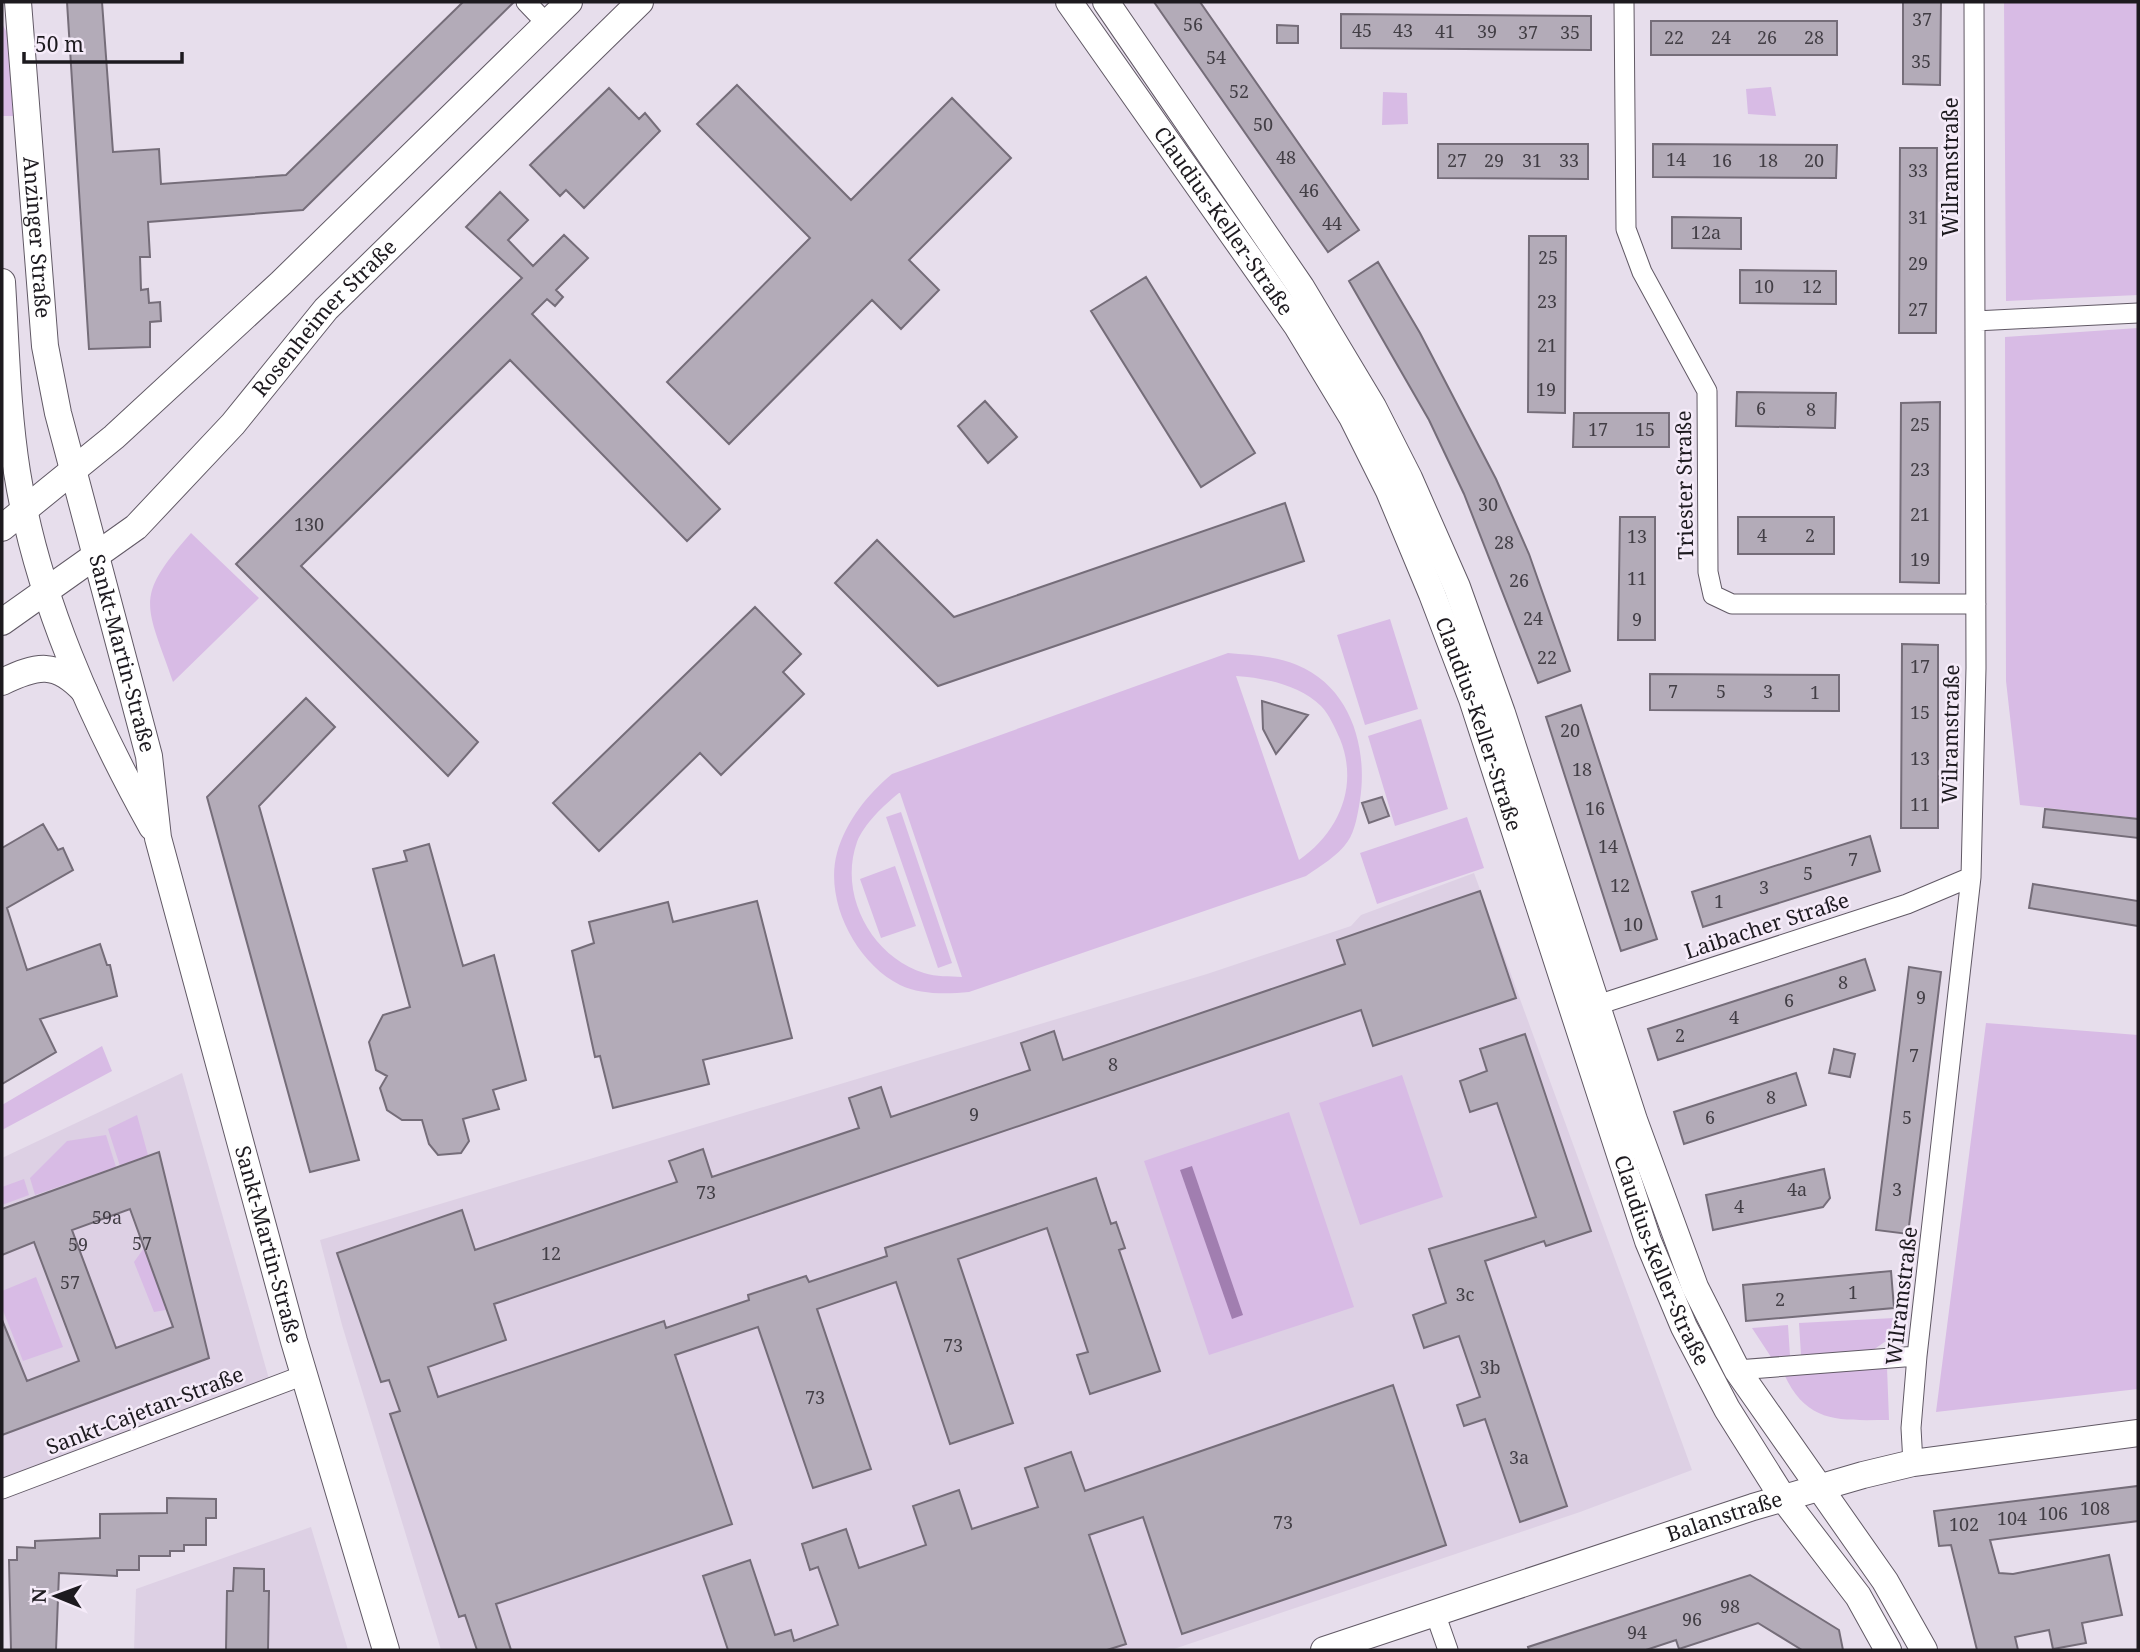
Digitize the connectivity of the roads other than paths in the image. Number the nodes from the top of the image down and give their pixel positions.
1 (18, 2) edge
2 (526, 2) edge
3 (569, 2) edge
4 (640, 2) edge
5 (1069, 2) edge
6 (1106, 2) edge
7 (1624, 2) edge
8 (1974, 2) edge
9 (547, 24) junction
10 (2, 282) edge
11 (2138, 313) edge
12 (1975, 321) junction
13 (73, 471) junction
14 (25, 510) junction
15 (2, 528) edge
16 (95, 556) junction
17 (45, 590) junction
18 (1976, 604) junction
19 (2, 622) edge
20 (2, 682) edge
21 (87, 695) junction
22 (158, 838) junction
23 (1971, 877) junction
24 (1586, 1009) junction
25 (1917, 1356) junction
26 (1737, 1370) junction
27 (304, 1375) junction
28 (2138, 1433) edge
29 (1913, 1463) junction
30 (1819, 1487) junction
31 (2, 1489) edge
32 (1783, 1498) junction
33 (1435, 1613) junction
34 (386, 1650) edge
35 (1324, 1650) edge
36 (1447, 1650) edge
37 (1888, 1650) edge
38 (1924, 1650) edge

1 - 13 main road, Anzinger Straße
2 - 9 street
3 - 9 main road
4 - 16 main road, Rosenheimer Straße
5 - 24 main road, Claudius-Keller-Straße
6 - 24 main road, Claudius-Keller-Straße
7 - 18 street, Triester Straße
8 - 12 street, Wilramstraße
9 - 13 main road
10 - 14 main road, Anzinger Straße
11 - 12 street
12 - 18 street, Wilramstraße
13 - 14 main road
13 - 16 main road, Sankt-Martin-Straße
14 - 15 main road
14 - 17 main road, Sankt-Martin-Straße
16 - 17 main road, Rosenheimer Straße
16 - 22 main road, Sankt-Martin-Straße
17 - 19 main road, Rosenheimer Straße
17 - 21 main road, Sankt-Martin-Straße
18 - 23 street, Wilramstraße
20 - 21 main road
21 - 22 main road, Sankt-Martin-Straße
22 - 27 main road, Sankt-Martin-Straße
23 - 24 street, Laibacher Straße
23 - 25 street, Wilramstraße
24 - 26 main road, Claudius-Keller-Straße
24 - 32 main road, Claudius-Keller-Straße
25 - 26 street
25 - 29 street, Wilramstraße
26 - 30 main road, Claudius-Keller-Straße
27 - 31 street, Sankt-Cajetan-Straße
27 - 34 main road, Sankt-Martin-Straße
28 - 29 main road, Balanstraße
29 - 30 main road, Balanstraße
30 - 32 main road, Balanstraße
30 - 38 main road, Claudius-Keller-Straße
32 - 33 main road, Balanstraße
32 - 37 main road, Claudius-Keller-Straße
33 - 35 main road, Balanstraße
33 - 36 street

